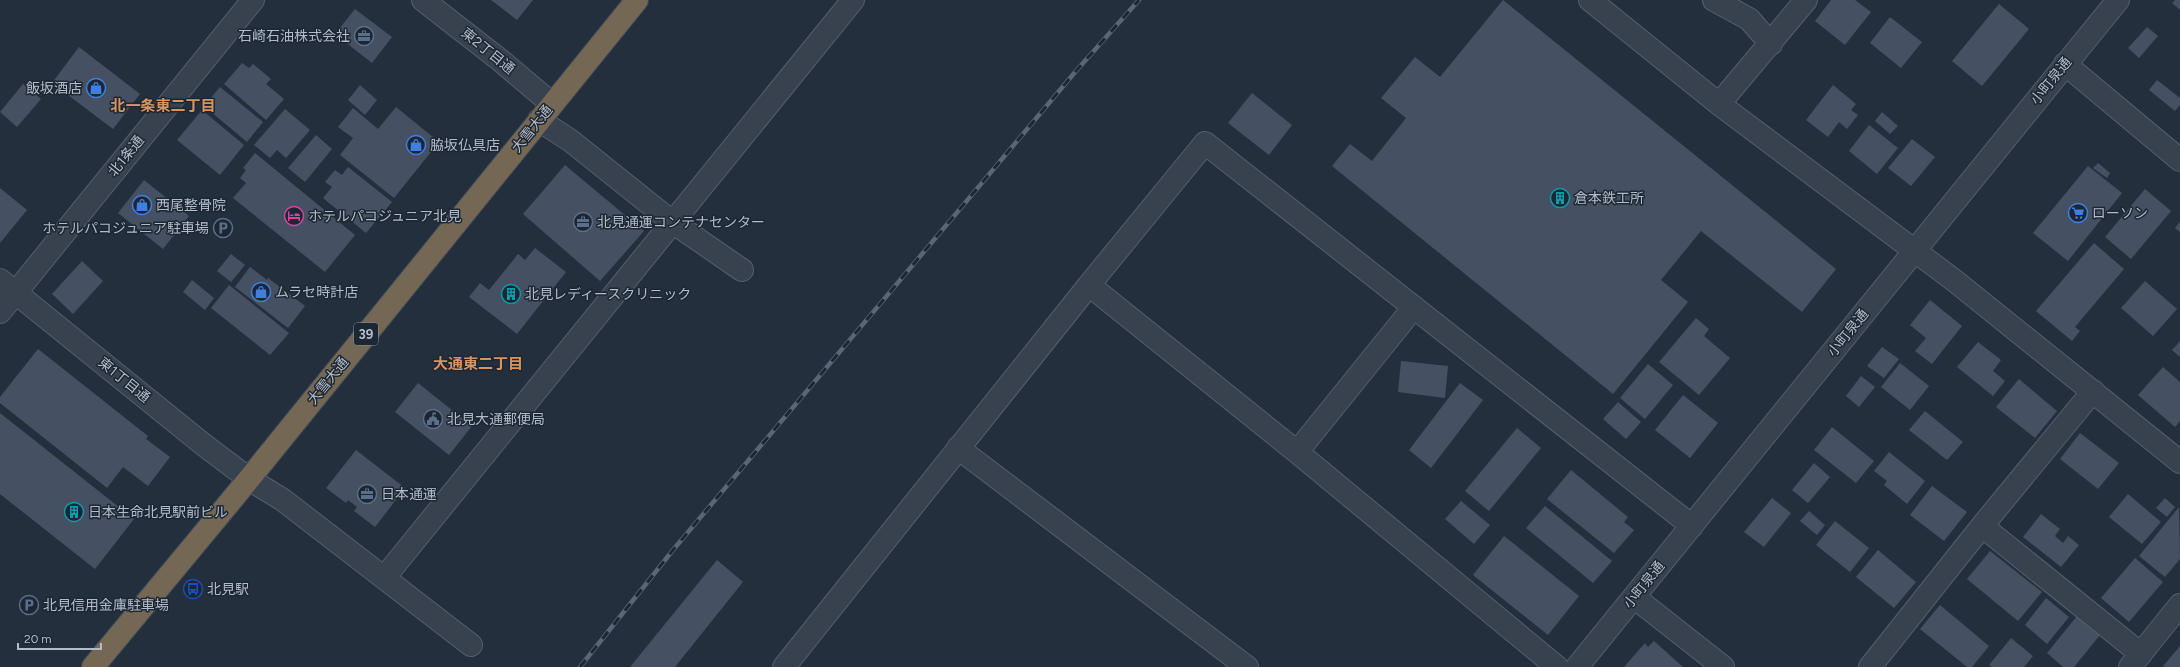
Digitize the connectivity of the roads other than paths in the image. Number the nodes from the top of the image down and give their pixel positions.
1 (253, 0) edge
2 (423, 0) edge
3 (637, 0) edge
4 (852, 0) edge
5 (1590, 0) edge
6 (1714, 0) edge
7 (1806, 0) edge
8 (2118, 0) edge
9 (1771, 44) junction
10 (2065, 64) junction
11 (1719, 104) junction
12 (546, 112) junction
13 (2180, 160) edge
14 (671, 221) junction
15 (1914, 252) junction
16 (742, 270) dead end
17 (1089, 285) junction
18 (8, 286) edge
19 (1414, 307) junction
20 (0, 312) edge
21 (2093, 391) junction
22 (958, 448) junction
23 (1297, 452) junction
24 (2180, 462) edge
25 (249, 479) junction
26 (1692, 526) junction
27 (1982, 526) junction
28 (384, 578) junction
29 (1634, 597) junction
30 (2180, 604) edge
31 (471, 645) dead end
32 (2135, 660) edge
33 (93, 667) edge
34 (784, 667) edge
35 (1247, 667) edge
36 (1557, 667) edge
37 (1578, 667) edge
38 (1723, 667) edge
39 (1870, 667) edge

1 - 18 street, 北1条通
2 - 12 street, 東2丁目通
3 - 12 highway, 大雪大通 / 39
4 - 14 street
5 - 11 street
6 - 9 street
7 - 9 street
8 - 10 street, 小町泉通
9 - 11 street
10 - 13 street
10 - 15 street, 小町泉通
11 - 15 street
12 - 14 street, 東2丁目通
12 - 25 highway, 大雪大通 / 39
14 - 16 street, 東2丁目通
14 - 28 street
15 - 21 street
15 - 26 street, 小町泉通
17 - 19 street
17 - 22 street
17 - 23 street
18 - 20 street, 北1条通
18 - 25 street, 東1丁目通
19 - 23 street
19 - 26 street
21 - 24 street
21 - 27 street
22 - 34 street
22 - 35 street
23 - 36 street
25 - 28 street, 東1丁目通
25 - 33 highway, 大雪大通 / 39
26 - 29 street, 小町泉通
27 - 32 street
27 - 39 street
28 - 31 street, 東1丁目通
29 - 37 street, 小町泉通
29 - 38 street
30 - 32 street

